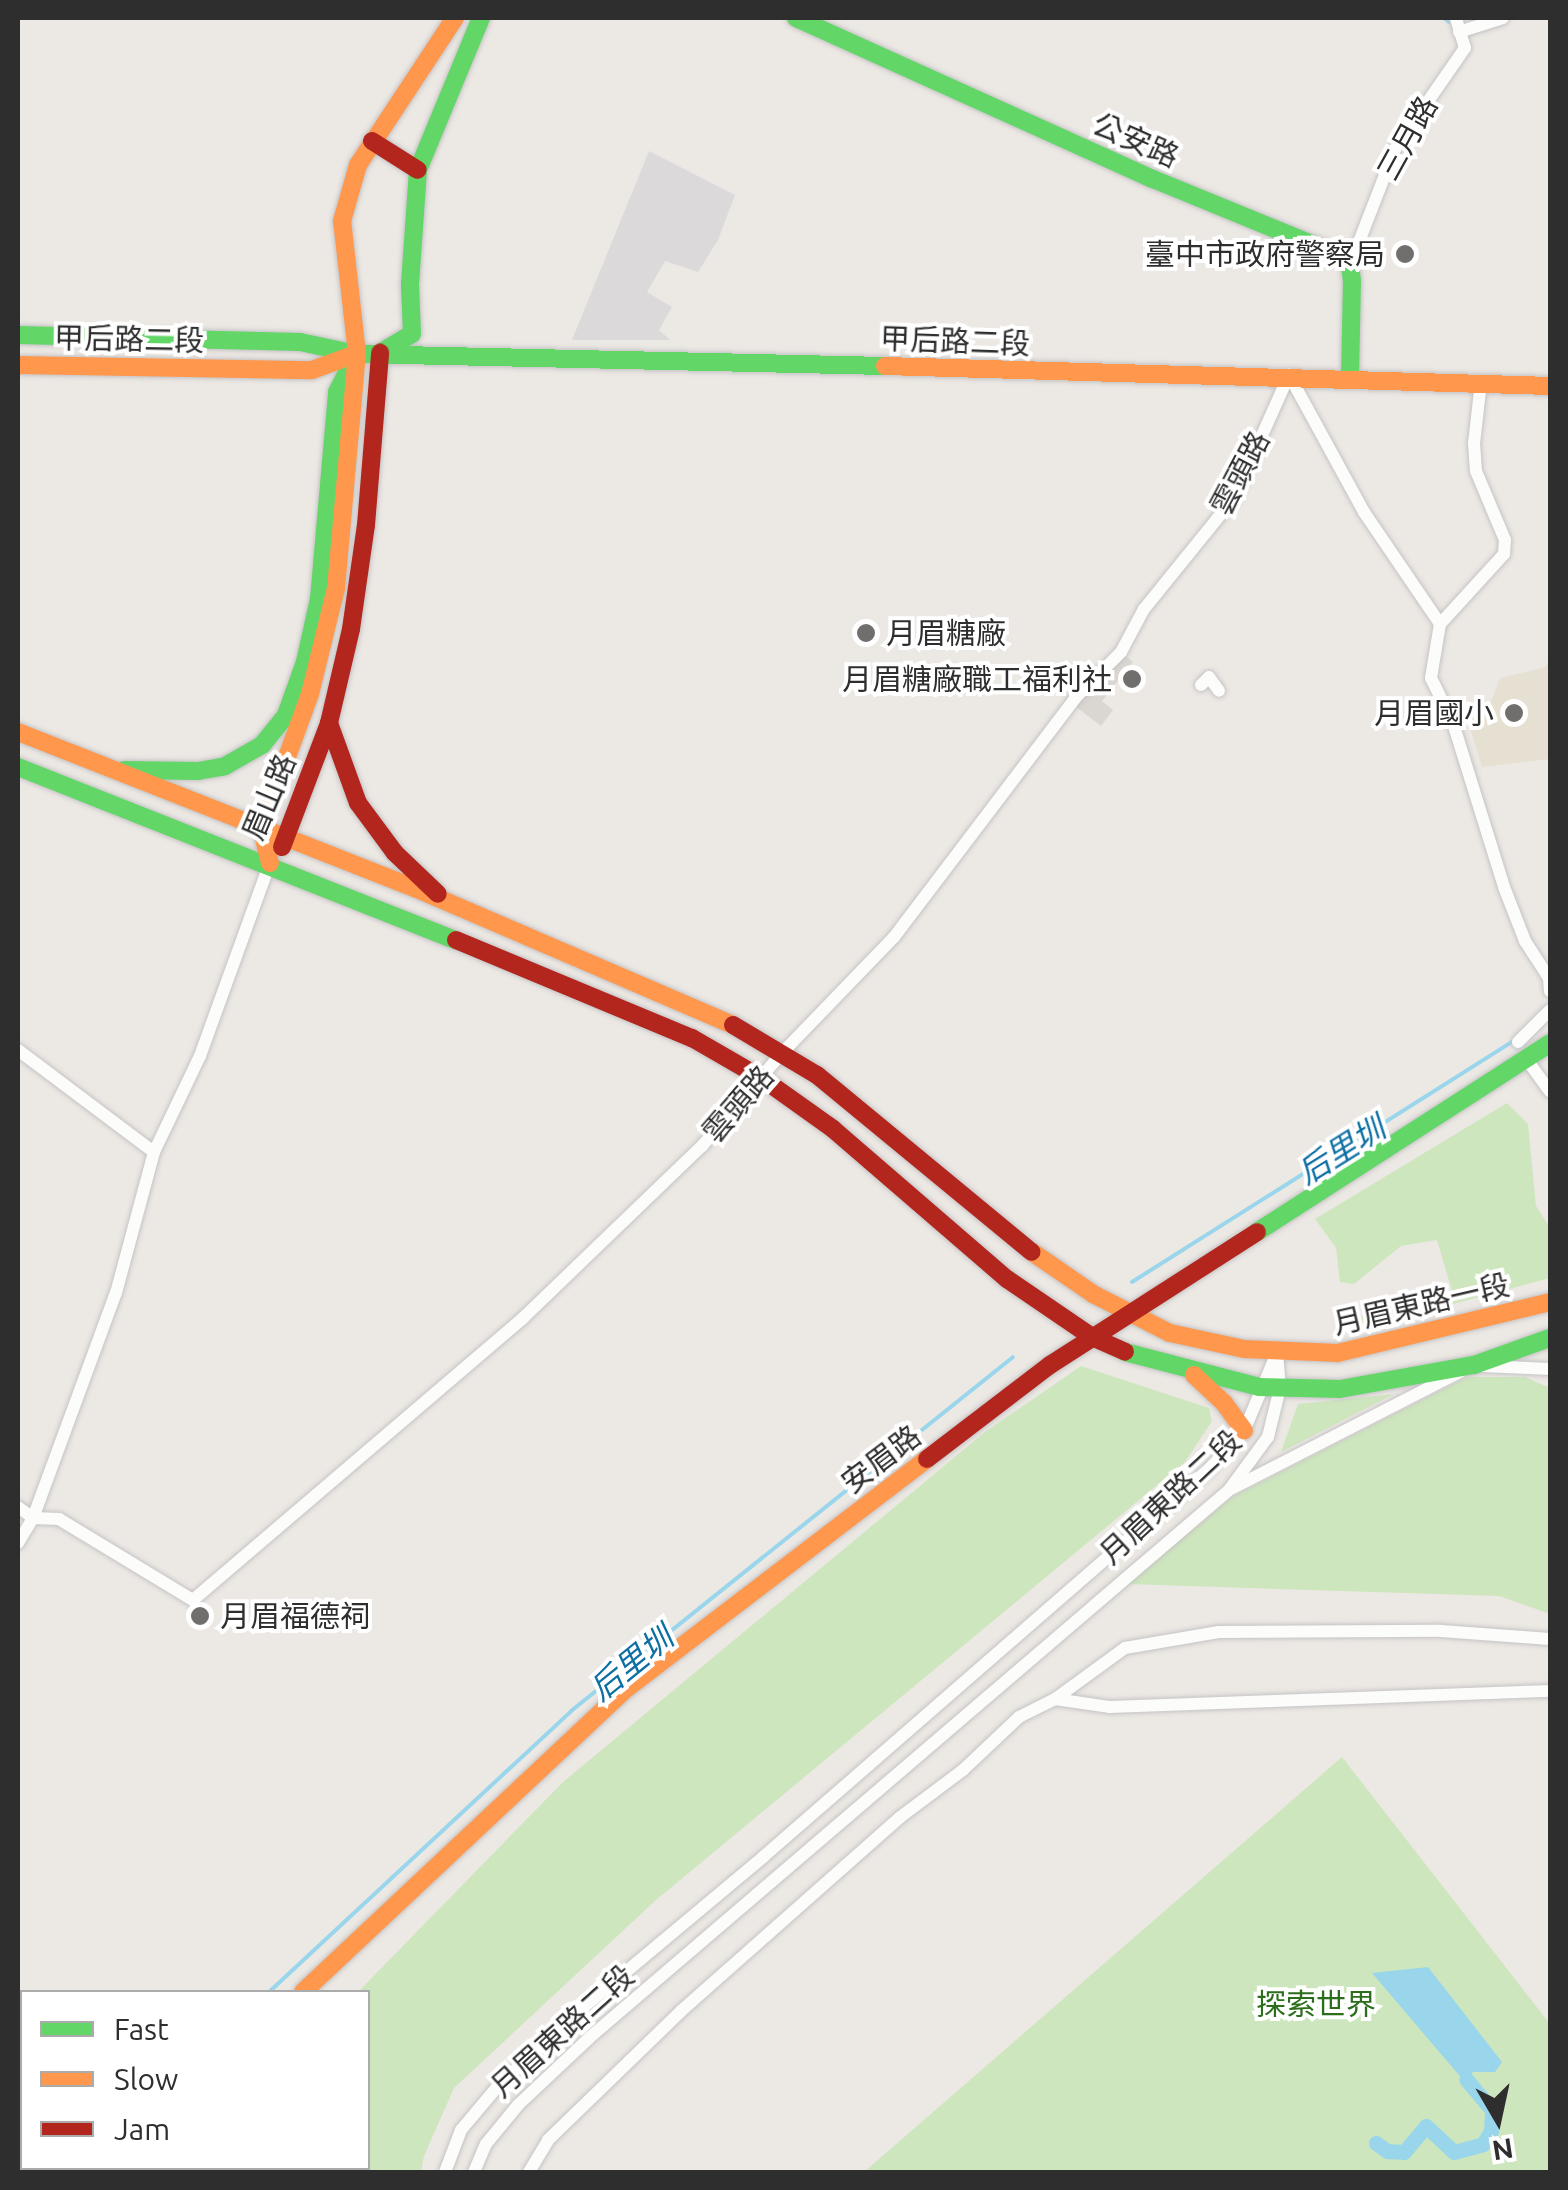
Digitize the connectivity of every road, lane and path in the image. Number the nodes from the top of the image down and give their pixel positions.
1 (454, 18) edge
2 (480, 18) edge
3 (796, 18) edge
4 (1503, 18) edge
5 (1458, 24) edge
6 (372, 140) junction
7 (418, 170) junction
8 (1350, 265) junction
9 (18, 336) edge
10 (380, 353) junction
11 (357, 354) junction
12 (18, 365) edge
13 (1288, 375) junction
14 (1350, 379) junction
15 (1482, 382) junction
16 (1550, 386) edge
17 (1440, 624) junction
18 (1200, 685) dead end
19 (1219, 691) dead end
20 (328, 722) junction
21 (18, 732) edge
22 (18, 767) edge
23 (112, 769) junction
24 (260, 828) junction
25 (286, 841) junction
26 (270, 863) junction
27 (446, 901) junction
28 (1550, 991) edge
29 (1550, 1010) edge
30 (1518, 1042) dead end
31 (1550, 1043) edge
32 (18, 1050) edge
33 (782, 1052) junction
34 (1527, 1060) junction
35 (763, 1079) junction
36 (1550, 1092) edge
37 (154, 1152) junction
38 (1550, 1302) edge
39 (1130, 1314) junction
40 (1092, 1337) junction
41 (1550, 1338) edge
42 (1277, 1353) junction
43 (1474, 1365) junction
44 (1550, 1369) edge
45 (1194, 1375) junction
46 (1259, 1387) junction
47 (1280, 1388) junction
48 (1244, 1431) junction
49 (1229, 1490) junction
50 (18, 1507) edge
51 (33, 1518) junction
52 (18, 1543) edge
53 (1550, 1639) edge
54 (1550, 1691) edge
55 (1055, 1699) junction
56 (304, 1990) edge
57 (445, 2172) edge
58 (474, 2172) edge
59 (529, 2172) edge

1 - 6 street, 眉山路
2 - 7 street
3 - 8 street, 公安路
4 - 5 street
5 - 8 street, 三月路
6 - 7 street
6 - 11 street, 眉山路
7 - 10 street
8 - 14 street
9 - 11 street, 甲后路二段
10 - 11 street, 甲后路二段
10 - 13 street, 甲后路二段
10 - 20 street, 眉山路
11 - 12 street, 甲后路二段
11 - 23 street
11 - 24 street, 眉山路
13 - 14 street, 甲后路二段
13 - 17 street
13 - 33 street, 雲頭路
14 - 15 street, 甲后路二段
15 - 16 street, 甲后路二段
15 - 17 street
17 - 28 street
18 - 19 street
20 - 25 street, 眉山路
20 - 27 street
21 - 23 street, 月眉東路一段
22 - 26 street
23 - 24 street, 月眉東路一段
24 - 25 street, 月眉東路一段
24 - 26 street, 眉山路
25 - 26 street, 眉山路
25 - 27 street, 月眉東路一段
26 - 35 street
26 - 37 street
27 - 33 street, 月眉東路一段
29 - 30 street
31 - 34 street, 安眉路
32 - 37 street
33 - 35 street, 雲頭路
33 - 39 street, 月眉東路一段
34 - 36 street
34 - 39 street, 安眉路
35 - 40 street
35 - 51 street, 雲頭路
37 - 51 street
38 - 42 street, 月眉東路一段
39 - 40 street, 安眉路
39 - 42 street, 月眉東路一段
40 - 45 street
40 - 56 street, 安眉路
41 - 43 street
42 - 46 street, 月眉東路二段
42 - 47 street, 月眉東路二段
43 - 44 street
43 - 47 street
43 - 49 street
45 - 46 street
45 - 48 street
46 - 47 street
46 - 48 street, 月眉東路二段
47 - 49 street, 月眉東路二段
48 - 57 street, 月眉東路二段
49 - 58 street, 月眉東路二段
50 - 51 street, 雲頭路
51 - 52 street
53 - 55 street
54 - 55 street
55 - 59 street

